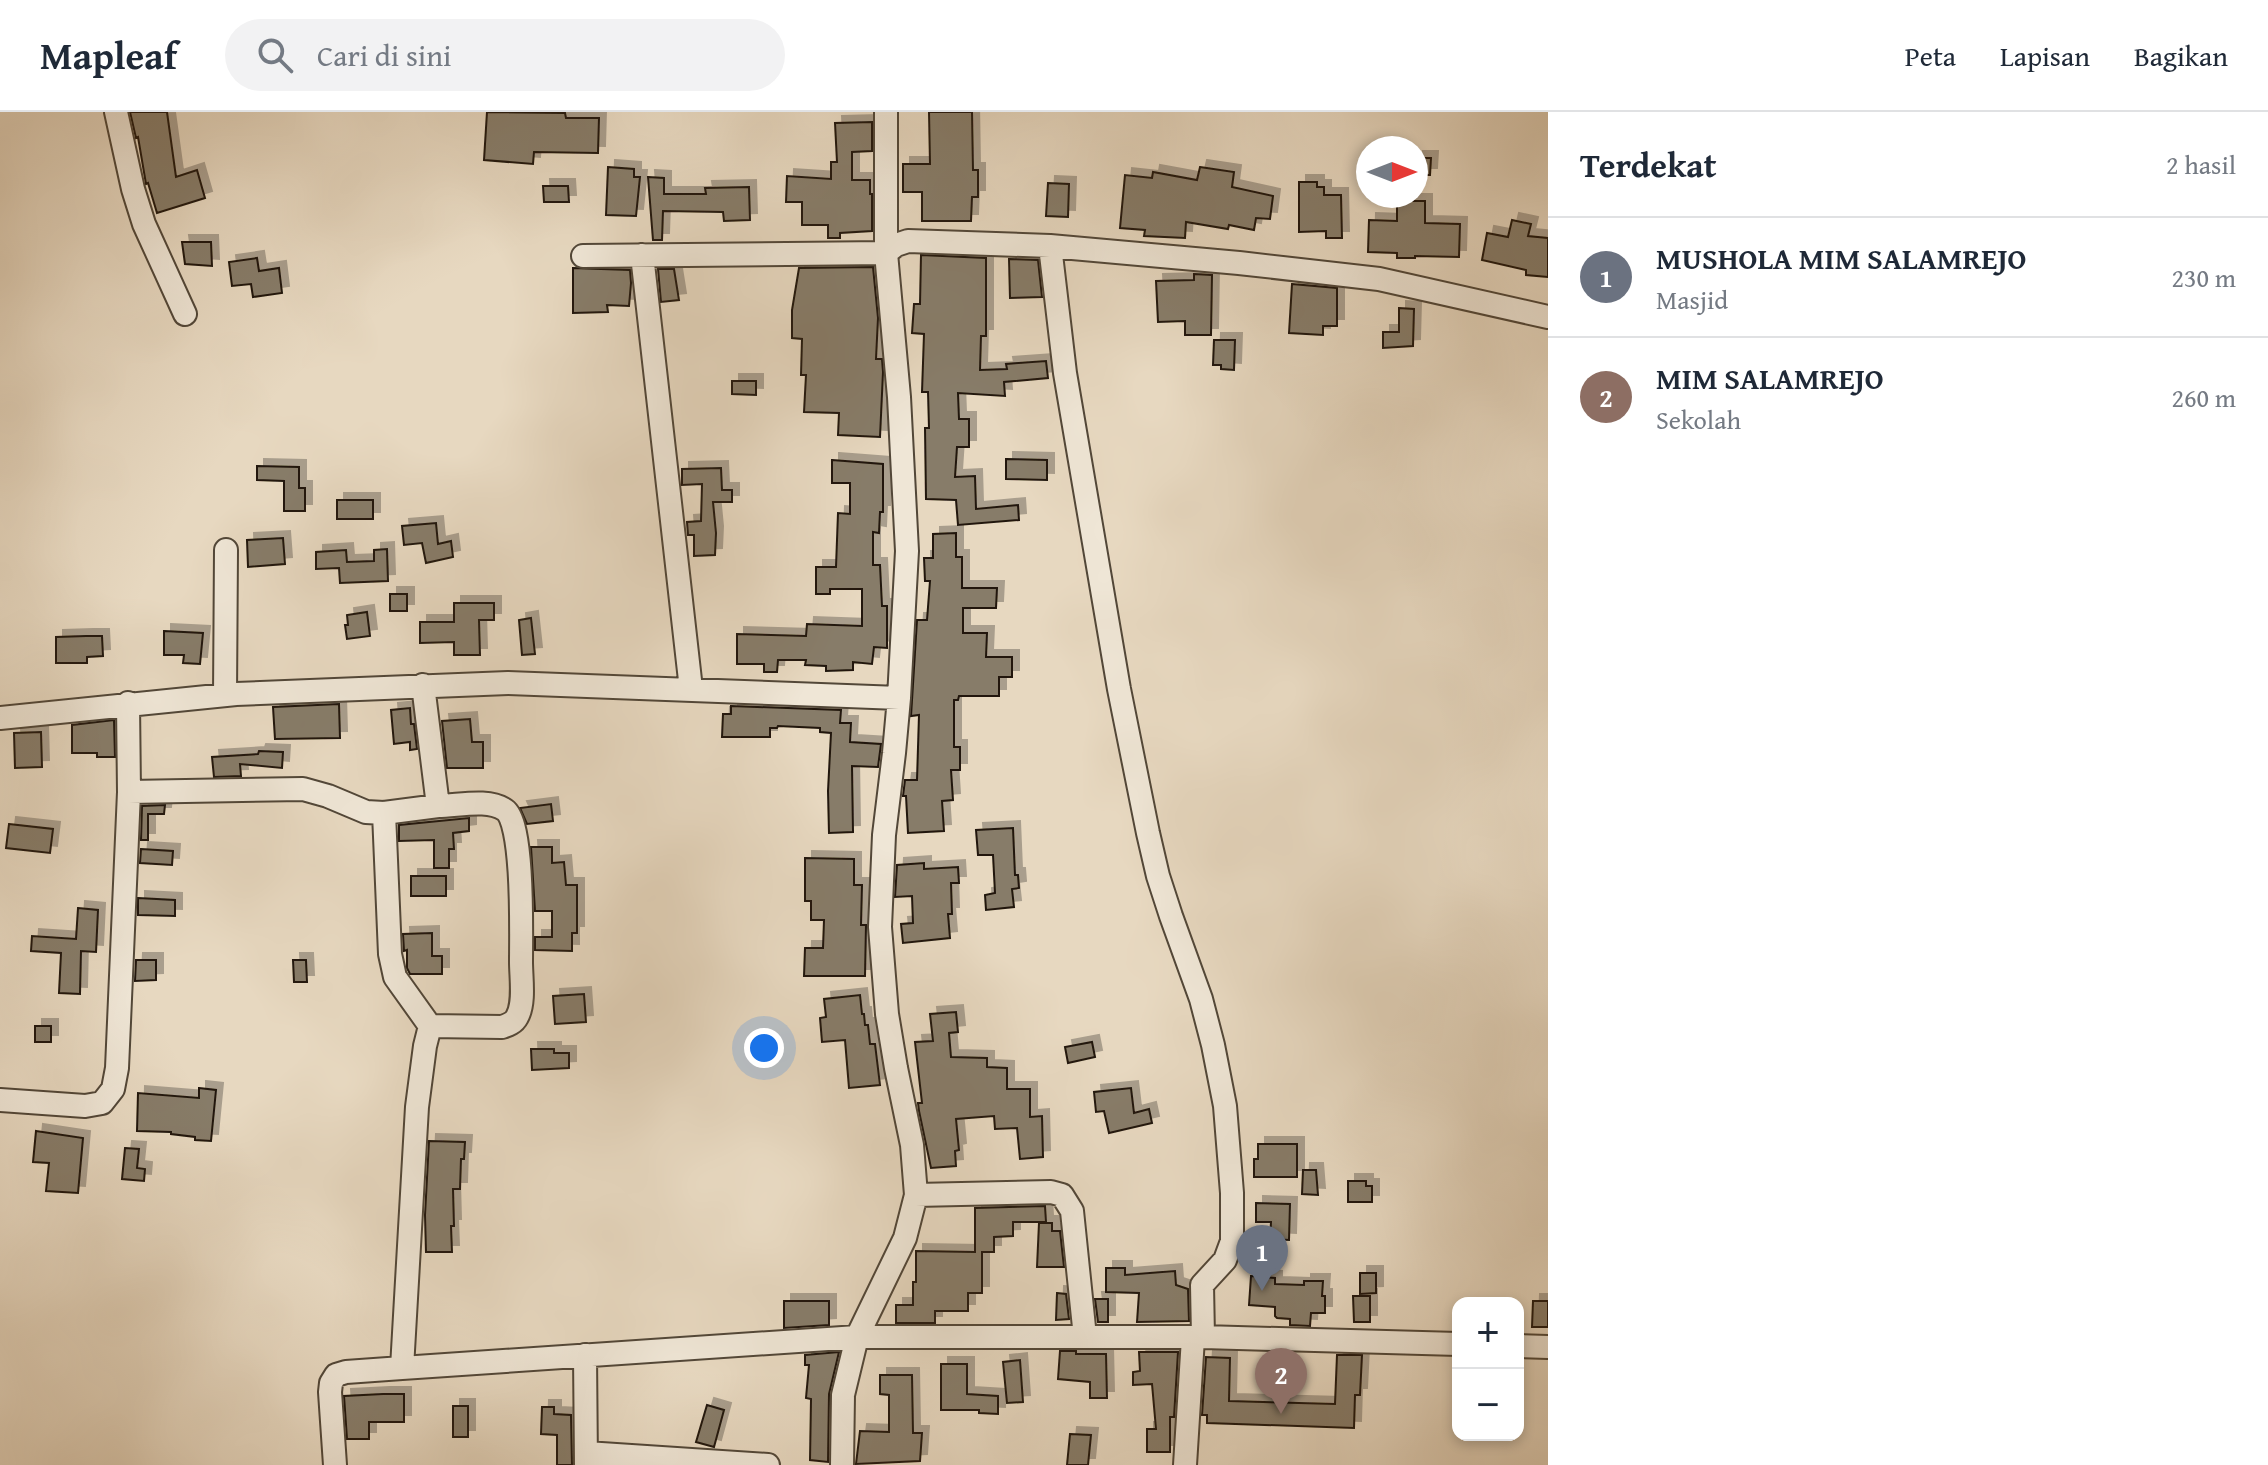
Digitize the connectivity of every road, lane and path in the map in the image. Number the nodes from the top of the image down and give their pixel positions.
1 (116, 112) edge
2 (886, 112) edge
3 (1050, 246) junction
4 (886, 253) junction
5 (642, 255) junction
6 (583, 256) dead end
7 (185, 314) dead end
8 (1548, 317) edge
9 (226, 550) dead end
10 (423, 685) junction
11 (691, 689) junction
12 (225, 695) junction
13 (899, 698) junction
14 (128, 703) junction
15 (0, 718) edge
16 (129, 792) junction
17 (438, 806) junction
18 (384, 813) junction
19 (430, 1026) junction
20 (0, 1100) edge
21 (916, 1195) junction
22 (857, 1337) junction
23 (1085, 1337) junction
24 (1198, 1337) junction
25 (1452, 1344) edge
26 (1524, 1346) edge
27 (1548, 1347) edge
28 (585, 1355) junction
29 (402, 1368) junction
30 (586, 1459) edge
31 (335, 1465) edge
32 (768, 1465) edge
33 (842, 1465) edge
34 (1185, 1465) edge

1 - 7 street
2 - 4 street
3 - 4 street
3 - 8 street
3 - 24 street
4 - 5 street
4 - 13 street
5 - 6 street
5 - 11 street
9 - 12 street
10 - 11 street
10 - 12 street
10 - 17 street
11 - 13 street
12 - 14 street
13 - 21 street
14 - 15 street
14 - 16 street
16 - 18 street
16 - 20 street
17 - 18 street
17 - 19 street
18 - 19 street
19 - 29 street
21 - 22 street
21 - 23 street
22 - 23 street
22 - 28 street
22 - 33 street
23 - 24 street
24 - 25 street
24 - 34 street
26 - 27 street
28 - 29 street
28 - 30 street
29 - 31 street
30 - 32 street

